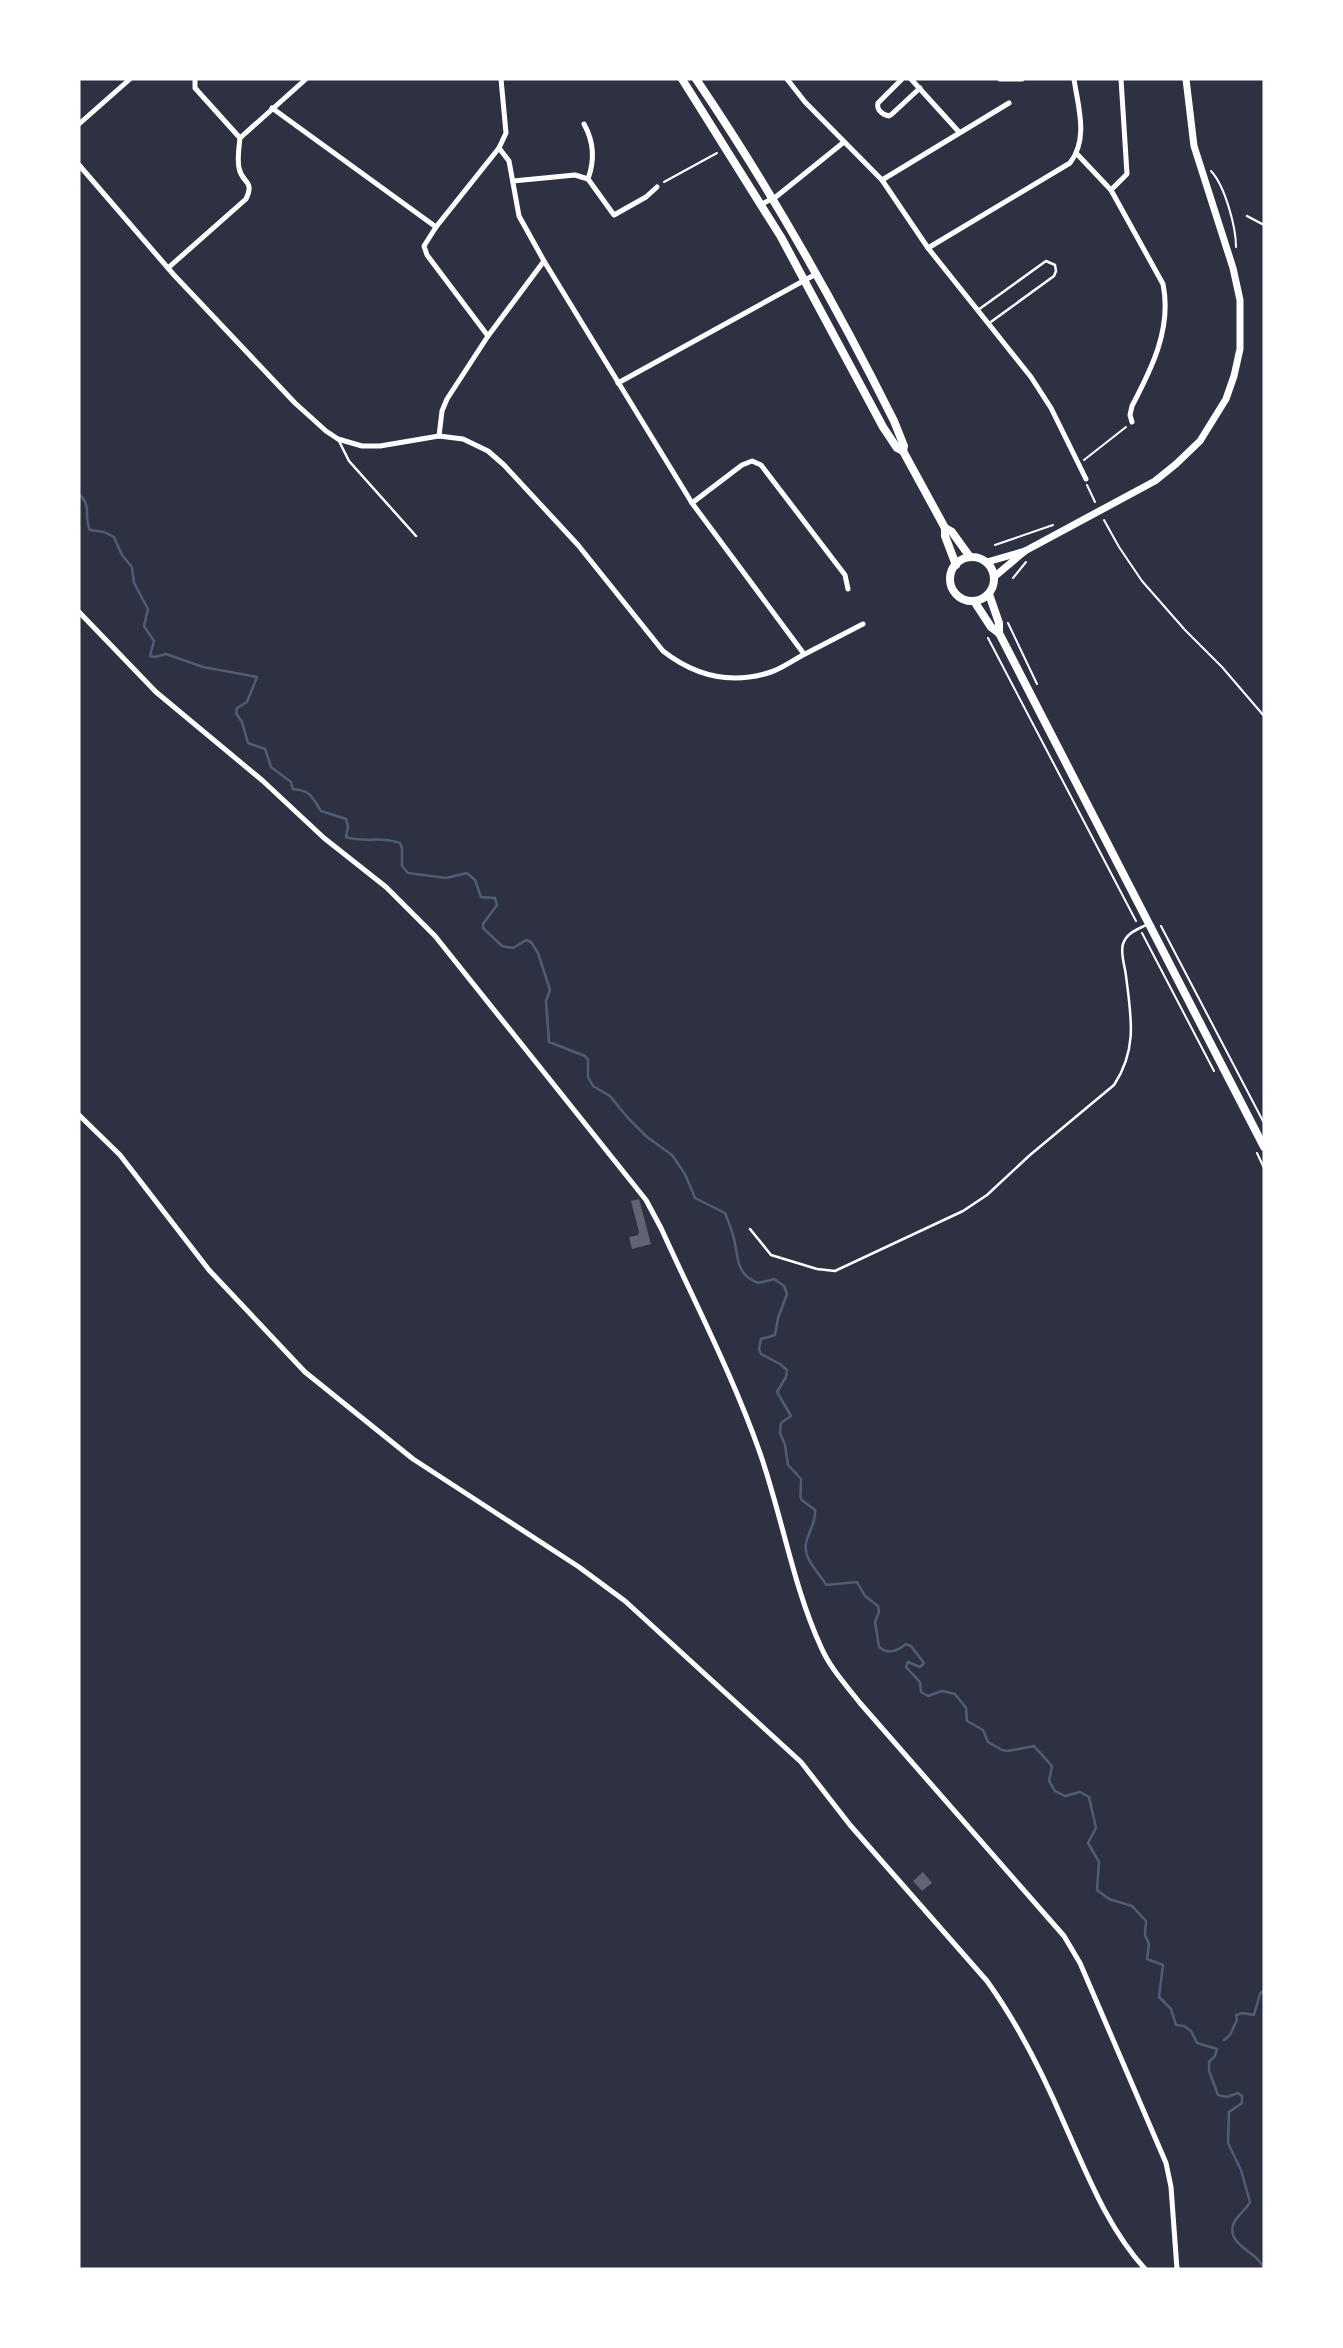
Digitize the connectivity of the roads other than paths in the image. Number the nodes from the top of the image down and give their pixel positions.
1 (130, 79) edge
2 (195, 79) edge
3 (306, 79) edge
4 (501, 79) edge
5 (682, 79) edge
6 (696, 79) edge
7 (788, 79) edge
8 (902, 79) edge
9 (911, 79) edge
10 (1000, 79) edge
11 (1022, 79) edge
12 (1074, 79) edge
13 (1121, 79) edge
14 (1186, 79) edge
15 (920, 88) junction
16 (1009, 103) dead end
17 (272, 108) junction
18 (79, 124) edge
19 (584, 124) dead end
20 (959, 132) junction
21 (240, 138) junction
22 (844, 142) junction
23 (499, 148) junction
24 (1077, 154) junction
25 (79, 166) edge
26 (588, 180) junction
27 (882, 180) junction
28 (513, 181) junction
29 (657, 187) road end
30 (1111, 190) junction
31 (773, 198) junction
32 (762, 205) junction
33 (1247, 216) dead end
34 (1264, 225) edge
35 (436, 227) junction
36 (928, 248) junction
37 (544, 261) junction
38 (168, 268) junction
39 (817, 274) junction
40 (805, 280) junction
41 (978, 310) junction
42 (988, 324) junction
43 (488, 336) junction
44 (618, 383) junction
45 (1132, 422) road end
46 (439, 436) junction
47 (338, 439) junction
48 (903, 451) junction
49 (1086, 481) road end
50 (692, 503) junction
51 (945, 528) junction
52 (416, 536) dead end
53 (1025, 551) junction
54 (970, 557) junction
55 (986, 562) junction
56 (956, 565) junction
57 (994, 578) junction
58 (848, 589) dead end
59 (989, 594) junction
60 (974, 601) junction
61 (79, 612) edge
62 (863, 624) dead end
63 (999, 633) junction
64 (804, 654) junction
65 (1149, 924) junction
66 (79, 1115) edge
67 (1264, 1147) edge
68 (750, 1229) dead end
69 (1144, 2269) edge
70 (1177, 2269) edge

1 - 18 street
2 - 21 street
3 - 17 street
4 - 23 street
5 - 32 main road
6 - 31 main road
7 - 22 street
8 - 15 street
9 - 15 street
10 - 11 street
12 - 24 street
13 - 30 street
14 - 53 main road
15 - 20 street
16 - 20 street
17 - 21 street
17 - 35 street
19 - 26 street
20 - 27 street
21 - 38 street
22 - 27 street
22 - 31 street
23 - 28 street
23 - 35 street
24 - 30 street
24 - 36 street
25 - 38 street
26 - 28 street
26 - 29 street
27 - 36 street
28 - 37 street
30 - 45 street
31 - 32 street
31 - 39 main road
32 - 40 main road
33 - 34 lane
35 - 43 street
36 - 41 street
37 - 43 street
37 - 44 street
38 - 47 street
39 - 40 street
39 - 48 main road
40 - 44 street
40 - 48 main road
41 - 42 street
41 - 42 lane
42 - 49 street
43 - 46 street
44 - 50 street
46 - 47 street
46 - 64 street
47 - 52 lane
48 - 51 main road
50 - 58 street
50 - 64 street
51 - 54 main road
51 - 56 main road
53 - 55 main road
53 - 57 main road
54 - 55 main road
54 - 56 main road
55 - 57 main road
56 - 60 main road
57 - 59 main road
59 - 60 main road
59 - 63 main road
60 - 63 main road
61 - 70 street
62 - 64 street
63 - 65 main road
65 - 67 main road
65 - 68 lane
66 - 69 street

